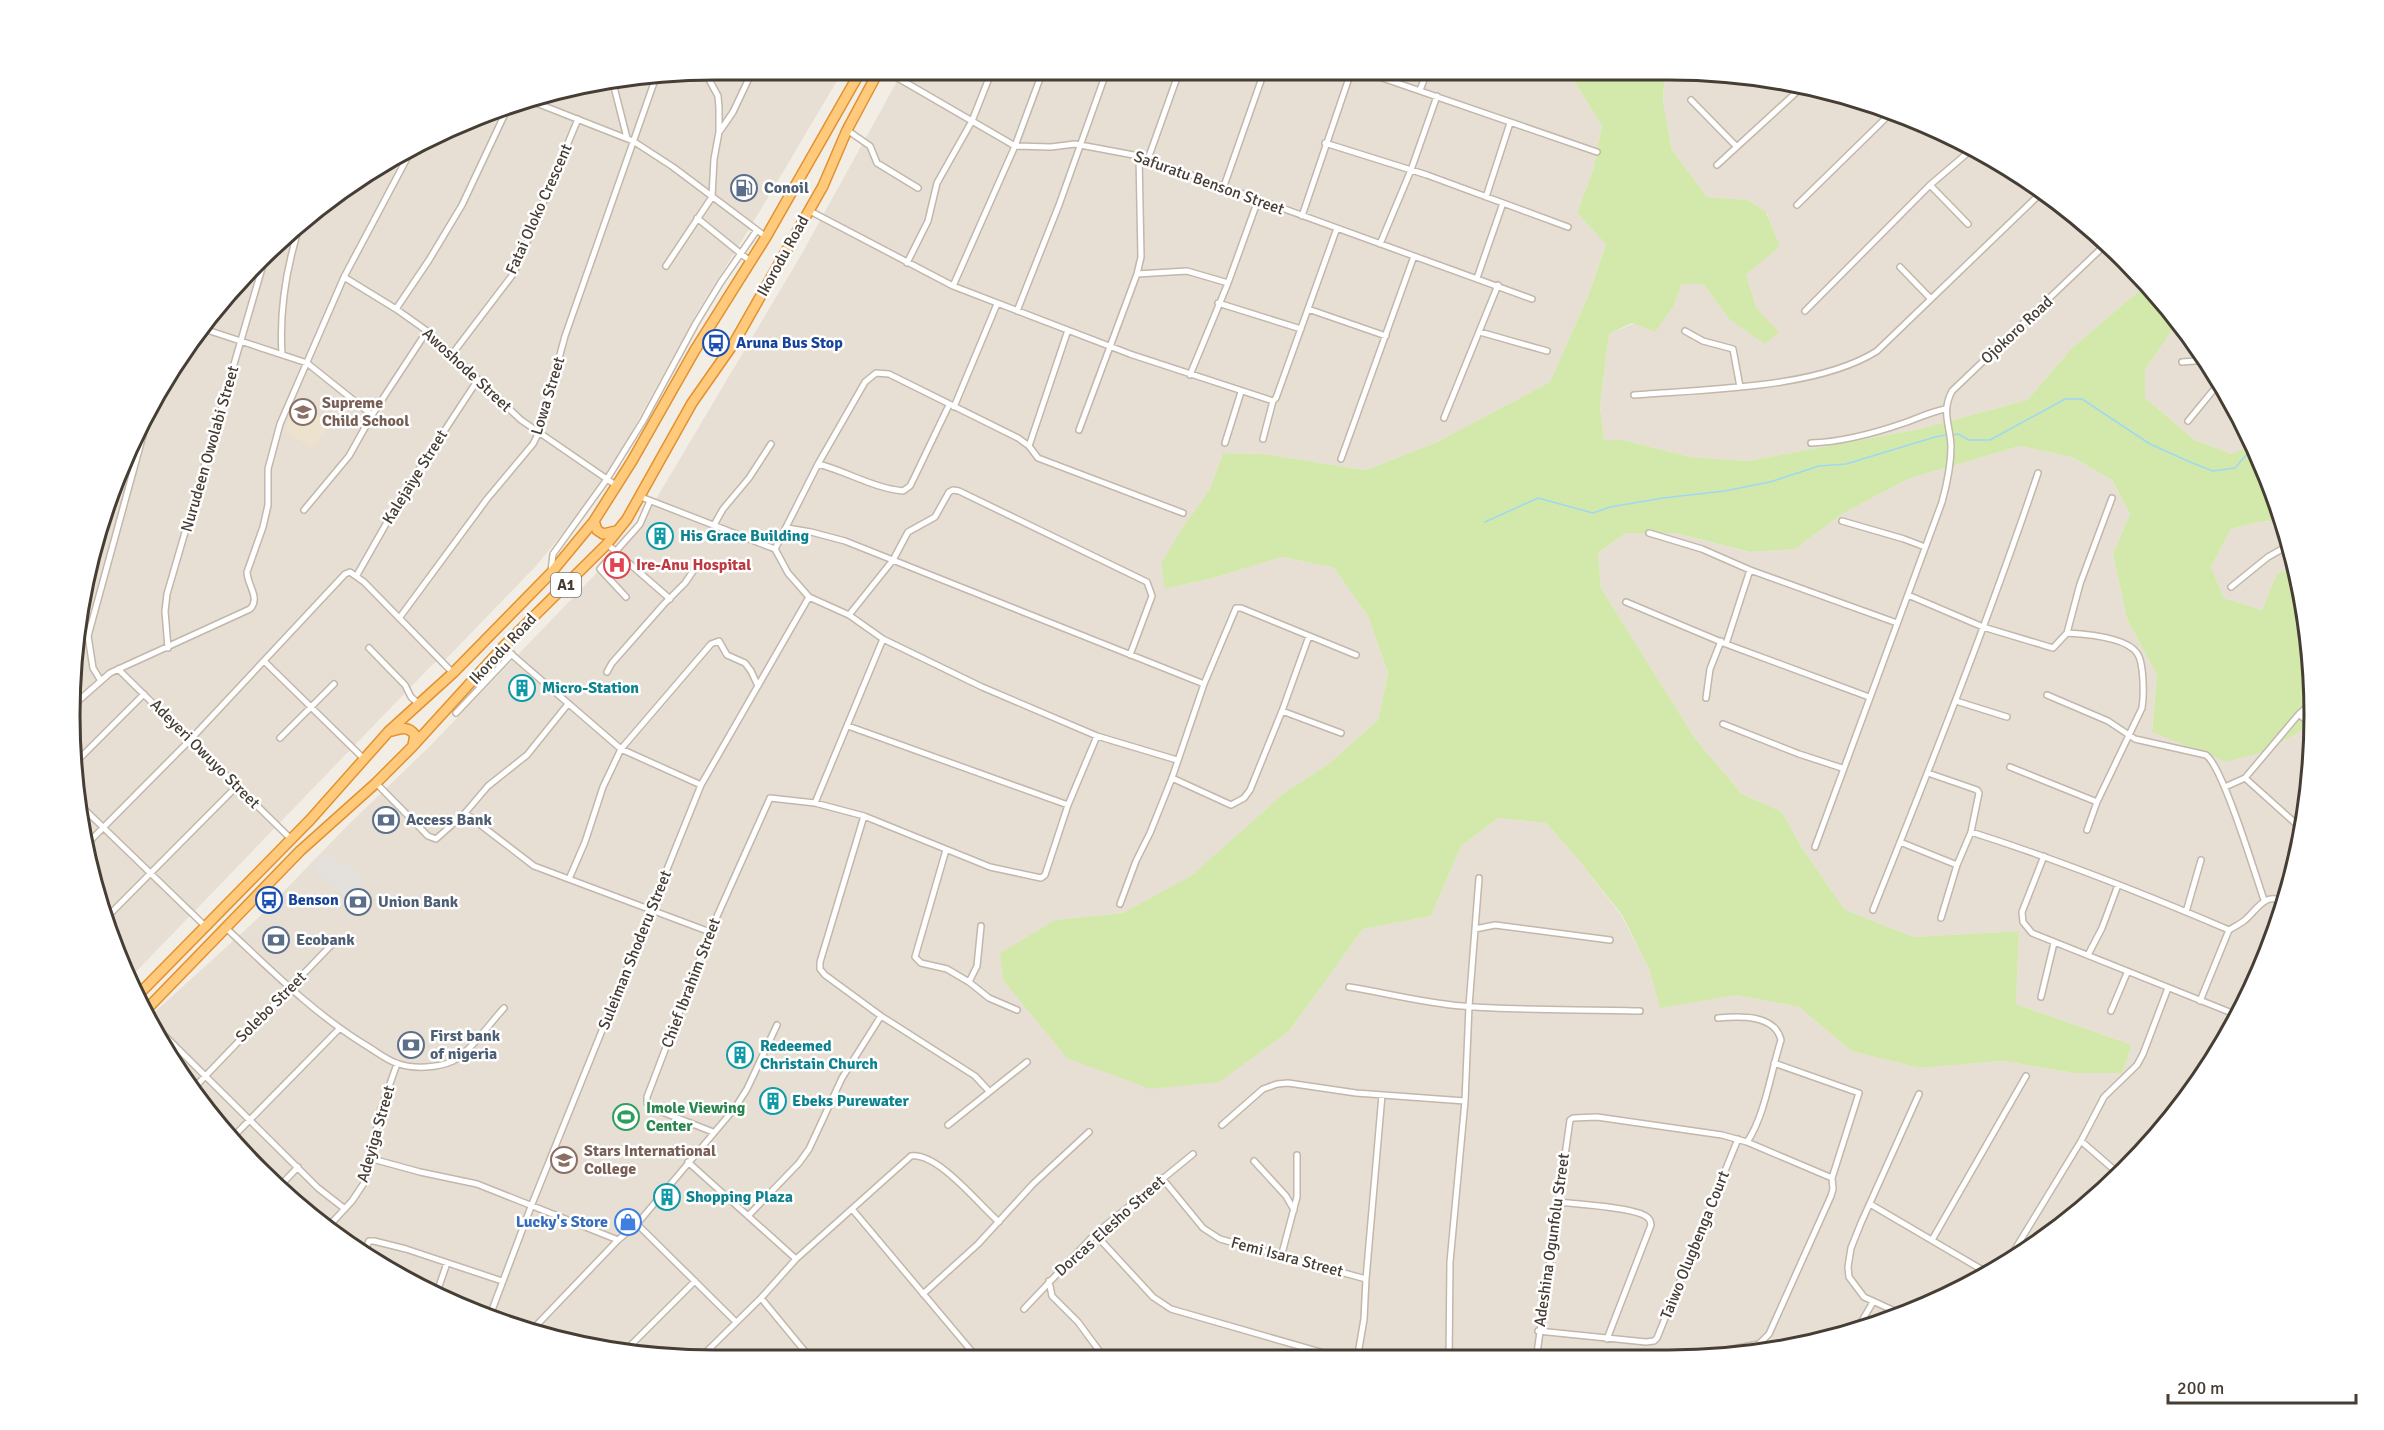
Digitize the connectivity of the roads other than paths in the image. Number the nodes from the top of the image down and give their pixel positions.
1 (709, 79) edge
2 (749, 79) edge
3 (856, 79) edge
4 (874, 79) edge
5 (900, 79) edge
6 (989, 79) edge
7 (1040, 79) edge
8 (1104, 79) edge
9 (1177, 79) edge
10 (1262, 79) edge
11 (1348, 79) edge
12 (1386, 79) edge
13 (1424, 79) edge
14 (653, 83) edge
15 (615, 88) edge
16 (1420, 90) junction
17 (1796, 93) edge
18 (1437, 96) junction
19 (1691, 100) dead end
20 (540, 104) edge
21 (504, 116) edge
22 (578, 118) junction
23 (1886, 118) edge
24 (972, 121) junction
25 (1510, 123) junction
26 (847, 130) junction
27 (719, 132) junction
28 (630, 139) junction
29 (1325, 143) junction
30 (1081, 145) junction
31 (1015, 146) junction
32 (1736, 146) junction
33 (1597, 152) dead end
34 (1966, 154) edge
35 (1139, 156) junction
36 (1148, 159) junction
37 (406, 160) edge
38 (1717, 165) dead end
39 (1411, 170) junction
40 (1930, 185) junction
41 (1224, 186) junction
42 (918, 188) dead end
43 (711, 197) junction
44 (1486, 197) junction
45 (2036, 197) edge
46 (1258, 200) junction
47 (1503, 203) junction
48 (1797, 205) dead end
49 (808, 210) junction
50 (1302, 216) junction
51 (698, 218) junction
52 (1968, 224) dead end
53 (1568, 227) dead end
54 (1337, 228) junction
55 (757, 230) junction
56 (296, 237) edge
57 (766, 237) junction
58 (1380, 244) junction
59 (2101, 249) edge
60 (741, 254) junction
61 (1414, 256) junction
62 (750, 261) junction
63 (907, 263) junction
64 (666, 266) dead end
65 (1900, 267) dead end
66 (261, 271) edge
67 (1137, 274) junction
68 (344, 277) junction
69 (1477, 278) junction
70 (1228, 284) junction
71 (1498, 285) junction
72 (953, 286) junction
73 (1532, 298) dead end
74 (1930, 298) junction
75 (1218, 303) junction
76 (997, 304) junction
77 (396, 309) junction
78 (1308, 309) junction
79 (1017, 311) junction
80 (1805, 311) dead end
81 (1301, 329) junction
82 (1068, 330) junction
83 (209, 331) edge
84 (427, 331) junction
85 (1685, 331) dead end
86 (1480, 332) junction
87 (1386, 336) junction
88 (241, 341) junction
89 (1110, 347) junction
90 (1548, 351) dead end
91 (453, 353) junction
92 (282, 354) junction
93 (2196, 361) edge
94 (2182, 362) dead end
95 (307, 363) junction
96 (1190, 375) junction
97 (477, 381) junction
98 (1740, 387) junction
99 (2214, 389) edge
100 (1240, 392) junction
101 (1634, 394) dead end
102 (1273, 401) junction
103 (951, 406) junction
104 (1945, 409) junction
105 (372, 415) junction
106 (1444, 418) dead end
107 (2188, 421) dead end
108 (1079, 430) dead end
109 (539, 432) junction
110 (1263, 439) dead end
111 (1225, 443) dead end
112 (1811, 443) dead end
113 (141, 444) edge
114 (771, 444) dead end
115 (1029, 446) junction
116 (1341, 459) dead end
117 (818, 464) junction
118 (2038, 473) dead end
119 (607, 479) junction
120 (617, 486) junction
121 (2112, 498) dead end
122 (645, 499) junction
123 (304, 510) dead end
124 (1183, 513) dead end
125 (594, 521) junction
126 (1842, 521) dead end
127 (714, 525) junction
128 (786, 528) junction
129 (619, 530) junction
130 (1649, 532) dead end
131 (607, 544) junction
132 (1925, 547) junction
133 (776, 549) junction
134 (2282, 549) edge
135 (616, 552) junction
136 (892, 560) junction
137 (700, 561) dead end
138 (1750, 570) junction
139 (550, 573) junction
140 (357, 575) junction
141 (2231, 587) dead end
142 (1908, 595) junction
143 (626, 597) dead end
144 (809, 597) junction
145 (669, 599) junction
146 (1626, 602) dead end
147 (849, 615) junction
148 (400, 617) junction
149 (1898, 623) junction
150 (1983, 627) junction
151 (2067, 633) junction
152 (1309, 636) junction
153 (883, 639) junction
154 (1723, 642) junction
155 (503, 647) junction
156 (168, 648) junction
157 (369, 648) dead end
158 (512, 654) junction
159 (1130, 655) junction
160 (1356, 655) dead end
161 (264, 661) junction
162 (118, 669) junction
163 (607, 672) dead end
164 (453, 673) junction
165 (101, 681) junction
166 (334, 684) dead end
167 (1204, 684) junction
168 (758, 686) junction
169 (144, 694) junction
170 (2047, 695) dead end
171 (1869, 697) junction
172 (1706, 698) dead end
173 (80, 699) edge
174 (1956, 701) junction
175 (419, 704) junction
176 (568, 704) junction
177 (311, 707) junction
178 (2304, 710) edge
179 (1282, 711) junction
180 (456, 713) dead end
181 (2299, 714) junction
182 (2007, 717) dead end
183 (2304, 718) edge
184 (1723, 724) dead end
185 (848, 726) junction
186 (389, 731) junction
187 (1341, 733) dead end
188 (2129, 734) junction
189 (1097, 736) junction
190 (280, 738) dead end
191 (190, 740) junction
192 (412, 747) junction
193 (621, 749) junction
194 (81, 757) edge
195 (364, 759) junction
196 (1177, 760) junction
197 (2010, 767) dead end
198 (1842, 768) junction
199 (1928, 773) junction
200 (1172, 778) junction
201 (2245, 778) junction
202 (376, 783) junction
203 (701, 785) junction
204 (236, 787) junction
205 (2225, 787) junction
206 (2097, 802) junction
207 (815, 803) junction
208 (1068, 806) junction
209 (87, 812) edge
210 (465, 813) junction
211 (864, 816) junction
212 (2295, 823) edge
213 (104, 828) junction
214 (2086, 830) dead end
215 (1971, 832) junction
216 (92, 839) edge
217 (291, 839) junction
218 (1900, 842) junction
219 (1815, 847) dead end
220 (946, 850) junction
221 (2044, 856) junction
222 (2201, 860) dead end
223 (1957, 865) junction
224 (150, 873) junction
225 (1479, 878) dead end
226 (569, 879) junction
227 (2118, 885) junction
228 (2265, 900) junction
229 (2277, 900) edge
230 (1120, 904) dead end
231 (1873, 910) dead end
232 (651, 911) junction
233 (2186, 912) junction
234 (111, 913) edge
235 (1941, 918) dead end
236 (205, 926) junction
237 (981, 926) dead end
238 (226, 928) junction
239 (1475, 929) junction
240 (2229, 930) junction
241 (710, 932) junction
242 (337, 939) dead end
243 (1610, 940) dead end
244 (2054, 943) junction
245 (2088, 955) junction
246 (2127, 973) junction
247 (969, 982) junction
248 (1349, 987) dead end
249 (290, 988) junction
250 (2168, 988) junction
251 (142, 990) edge
252 (2041, 997) dead end
253 (2200, 1000) junction
254 (150, 1006) edge
255 (1469, 1006) junction
256 (504, 1008) dead end
257 (1017, 1010) dead end
258 (1640, 1011) dead end
259 (2111, 1011) dead end
260 (2230, 1012) edge
261 (881, 1016) junction
262 (1718, 1018) dead end
263 (777, 1025) dead end
264 (339, 1029) junction
265 (169, 1040) edge
266 (1027, 1062) dead end
267 (1774, 1063) junction
268 (397, 1064) junction
269 (206, 1076) junction
270 (2026, 1076) dead end
271 (198, 1084) edge
272 (988, 1090) junction
273 (1919, 1094) dead end
274 (1382, 1095) junction
275 (1465, 1101) junction
276 (251, 1120) junction
277 (948, 1125) dead end
278 (1222, 1125) dead end
279 (713, 1132) junction
280 (1089, 1132) dead end
281 (237, 1134) edge
282 (1738, 1139) junction
283 (2080, 1141) junction
284 (1747, 1142) junction
285 (1192, 1154) dead end
286 (1297, 1155) dead end
287 (369, 1158) junction
288 (1254, 1161) dead end
289 (688, 1162) junction
290 (298, 1167) junction
291 (2113, 1169) edge
292 (1162, 1178) junction
293 (1832, 1178) junction
294 (284, 1182) edge
295 (1557, 1202) junction
296 (532, 1204) junction
297 (1870, 1204) junction
298 (345, 1209) junction
299 (852, 1209) junction
300 (1295, 1211) junction
301 (748, 1216) junction
302 (333, 1222) edge
303 (999, 1222) junction
304 (637, 1224) junction
305 (1095, 1234) junction
306 (618, 1240) junction
307 (1932, 1240) junction
308 (367, 1246) edge
309 (2018, 1246) edge
310 (1281, 1257) junction
311 (796, 1258) junction
312 (447, 1263) junction
313 (1980, 1269) edge
314 (1366, 1279) junction
315 (502, 1281) junction
316 (694, 1281) junction
317 (1048, 1281) junction
318 (439, 1287) edge
319 (923, 1293) junction
320 (761, 1298) junction
321 (1874, 1302) junction
322 (1024, 1309) dead end
323 (492, 1310) edge
324 (1892, 1310) edge
325 (1863, 1320) edge
326 (735, 1322) junction
327 (537, 1325) edge
328 (1538, 1331) junction
329 (1607, 1339) junction
330 (1759, 1344) edge
331 (631, 1345) edge
332 (707, 1351) edge
333 (805, 1351) edge
334 (971, 1351) edge
335 (1099, 1351) edge
336 (1317, 1351) edge
337 (1359, 1351) edge
338 (1449, 1351) edge
339 (1537, 1351) edge

1 - 27 street
2 - 27 street
3 - 57 highway, Ikorodu Road / A1
4 - 26 highway, Ikorodu Road / A1
5 - 24 street, Safuratu Benson Street
6 - 24 street
7 - 31 street
8 - 30 street
9 - 36 street
10 - 41 street
11 - 29 street
12 - 16 street
13 - 16 street
14 - 28 street, Lowa Street
15 - 28 street
16 - 18 street
17 - 32 street
18 - 25 street
18 - 39 street
19 - 32 street
20 - 22 street
21 - 77 street
22 - 28 street
22 - 91 street, Fatai Oloko Crescent
23 - 48 street
24 - 31 street, Safuratu Benson Street
24 - 63 street
25 - 33 street
25 - 44 street
26 - 42 street
26 - 49 highway, Ikorodu Road / A1
27 - 43 street
28 - 43 street
28 - 109 street, Lowa Street
29 - 39 street
29 - 50 street
30 - 31 street, Safuratu Benson Street
30 - 35 street, Safuratu Benson Street
30 - 79 street
31 - 72 street
32 - 38 street
34 - 40 street
35 - 36 street, Safuratu Benson Street
35 - 67 street
36 - 41 street, Safuratu Benson Street
37 - 68 street
39 - 44 street
39 - 58 street
40 - 52 street
40 - 80 street
41 - 46 street, Safuratu Benson Street
43 - 51 street
43 - 55 street
44 - 47 street
45 - 74 street
46 - 50 street, Safuratu Benson Street
46 - 70 street
47 - 53 street
47 - 69 street
49 - 63 street
49 - 122 highway, Ikorodu Road / A1
50 - 54 street, Safuratu Benson Street
51 - 60 street
51 - 64 street
54 - 58 street, Safuratu Benson Street
54 - 78 street
55 - 57 street
55 - 60 street
56 - 92 street
57 - 62 highway, Ikorodu Road / A1
58 - 61 street, Safuratu Benson Street
59 - 104 street, Ojokoro Road
60 - 62 street
60 - 119 street
61 - 69 street, Safuratu Benson Street
61 - 87 street
62 - 120 highway, Ikorodu Road / A1
63 - 72 street
65 - 74 street
66 - 88 street, Nurudeen Owolabi Street
67 - 70 street
67 - 89 street
68 - 77 street, Awoshode Street
68 - 95 street
69 - 71 street, Safuratu Benson Street
70 - 75 street
71 - 73 street, Safuratu Benson Street
71 - 86 street
72 - 76 street
74 - 98 street
75 - 81 street
75 - 96 street
76 - 79 street
76 - 103 street
77 - 84 street, Awoshode Street
78 - 81 street
78 - 87 street
79 - 82 street
81 - 102 street
82 - 89 street
82 - 115 street
83 - 88 street
84 - 91 street, Awoshode Street
84 - 105 street
85 - 98 street
86 - 90 street
86 - 106 street
87 - 116 street
88 - 92 street
88 - 156 street, Nurudeen Owolabi Street
89 - 96 street
89 - 108 street
91 - 97 street, Awoshode Street
92 - 95 street
93 - 94 street
95 - 105 street
95 - 156 street
96 - 100 street
97 - 109 street, Awoshode Street
97 - 140 street, Kalejaiye Street
98 - 101 street
99 - 107 street
100 - 102 street
100 - 111 street
102 - 110 street
103 - 115 street
103 - 117 street
103 - 117 street
104 - 112 street
104 - 132 street
105 - 123 street
109 - 119 street, Awoshode Street
109 - 148 street, Lowa Street
113 - 165 street
114 - 127 street
115 - 124 street
117 - 128 street
118 - 150 street
119 - 120 street, Awoshode Street
119 - 139 street
120 - 125 highway, Ikorodu Road / A1
121 - 151 street
122 - 127 street
122 - 129 highway, Ikorodu Road / A1
122 - 135 street
125 - 129 highway
125 - 139 highway, Ikorodu Road / A1
126 - 132 street
127 - 133 street
128 - 133 street
128 - 136 street
129 - 131 highway, Ikorodu Road / A1
130 - 138 street
131 - 135 street
131 - 155 highway, Ikorodu Road / A1
132 - 142 street
133 - 144 street
134 - 141 street
135 - 143 street
135 - 145 street
136 - 147 street
136 - 159 street
136 - 159 street
137 - 145 street
138 - 149 street
138 - 154 street
139 - 164 highway, Ikorodu Road / A1
140 - 148 street
140 - 161 street
142 - 149 street
142 - 150 street
144 - 147 street
144 - 168 street, Suleiman Shoderu Street
145 - 163 street
146 - 154 street
147 - 153 street
148 - 164 street
149 - 171 street
150 - 151 street
150 - 174 street
151 - 188 street
152 - 160 street
152 - 167 street
152 - 179 street
153 - 185 street
153 - 189 street
154 - 171 street
154 - 172 street
155 - 158 street
155 - 192 highway, Ikorodu Road / A1
156 - 162 street
157 - 175 street
158 - 176 street
158 - 180 street
159 - 167 street
161 - 177 street
161 - 191 street
162 - 165 street
162 - 169 street, Adeyeri Owuyo Street
164 - 175 highway, Ikorodu Road / A1
165 - 173 street
166 - 177 street
167 - 196 street
168 - 193 street
168 - 203 street, Suleiman Shoderu Street
169 - 191 street, Adeyeri Owuyo Street
169 - 194 street
170 - 188 street
171 - 198 street
174 - 182 street
174 - 199 street
175 - 186 highway, Ikorodu Road / A1
176 - 193 street
176 - 210 street
177 - 190 street
177 - 195 street
178 - 181 street
179 - 187 street
179 - 200 street
181 - 183 street
181 - 201 street
184 - 198 street
185 - 207 street
185 - 208 street
186 - 192 highway
186 - 195 highway, Ikorodu Road / A1
188 - 205 street
188 - 206 street
189 - 196 street
189 - 208 street
191 - 204 street, Adeyeri Owuyo Street
191 - 213 street
192 - 202 highway, Ikorodu Road / A1
193 - 203 street
193 - 226 street
195 - 217 highway, Ikorodu Road / A1
196 - 200 street
197 - 206 street
198 - 219 street
199 - 215 street
199 - 218 street
200 - 230 street
201 - 205 street
201 - 212 street
202 - 210 street
202 - 238 highway, Ikorodu Road / A1
203 - 232 street, Suleiman Shoderu Street
204 - 217 street, Adeyeri Owuyo Street
204 - 224 street
205 - 228 street
206 - 214 street
207 - 211 street
207 - 241 street, Chief Ibrahim Street
208 - 220 street
209 - 213 street
210 - 226 street
211 - 220 street
211 - 261 street
213 - 216 street
213 - 224 street
215 - 221 street
215 - 223 street
217 - 236 highway, Ikorodu Road / A1
218 - 223 street
218 - 231 street
220 - 247 street
221 - 227 street
221 - 244 street
222 - 233 street
223 - 235 street
224 - 234 street
224 - 236 street
225 - 239 street
226 - 232 street
227 - 233 street
227 - 245 street
228 - 229 street
228 - 240 street
232 - 241 street
232 - 296 street, Suleiman Shoderu Street
233 - 240 street
236 - 251 highway, Ikorodu Road / A1
237 - 247 street
238 - 249 street
238 - 254 highway, Ikorodu Road / A1
239 - 243 street
239 - 255 street
240 - 253 street
241 - 279 street, Chief Ibrahim Street
242 - 249 street, Solebo Street
244 - 245 street
244 - 252 street
245 - 246 street
246 - 250 street
246 - 259 street
247 - 257 street
248 - 255 street
249 - 264 street
249 - 269 street, Solebo Street
250 - 253 street
250 - 283 street
253 - 260 street
255 - 258 street
255 - 275 street
256 - 268 street
261 - 272 street
261 - 301 street
262 - 267 street
263 - 279 street
264 - 268 street
264 - 276 street
265 - 269 street
266 - 272 street
267 - 284 street
267 - 293 street
268 - 287 street, Adeyiga Street
269 - 271 street, Solebo Street
269 - 276 street
270 - 307 street
272 - 277 street
273 - 297 street
274 - 275 street
274 - 278 street
274 - 314 street
275 - 338 street
276 - 281 street
276 - 290 street
279 - 289 street
280 - 303 street
282 - 284 street
282 - 295 street, Adeshina Ogunfolu Street
282 - 329 street, Taiwo Olugbenga Court
283 - 291 street
283 - 309 street
284 - 293 street
285 - 292 street, Dorcas Elesho Street
286 - 300 street
287 - 296 street
287 - 298 street, Adeyiga Street
288 - 300 street
289 - 301 street
289 - 304 street
290 - 294 street
290 - 298 street
292 - 305 street, Dorcas Elesho Street
292 - 310 street, Femi Isara Street
293 - 330 street
295 - 328 street, Adeshina Ogunfolu Street
295 - 329 street
296 - 306 street
296 - 315 street, Suleiman Shoderu Street
297 - 307 street
297 - 321 street
298 - 302 street, Adeyiga Street
299 - 303 street
299 - 311 street
299 - 319 street
300 - 310 street
301 - 311 street
303 - 319 street
304 - 306 street
304 - 316 street
305 - 317 street, Dorcas Elesho Street
305 - 336 street
306 - 327 street
307 - 313 street
308 - 312 street
310 - 314 street, Femi Isara Street
311 - 320 street
312 - 315 street
312 - 318 street
314 - 337 street
315 - 323 street, Suleiman Shoderu Street
316 - 326 street
316 - 331 street
317 - 322 street
317 - 335 street, Dorcas Elesho Street
319 - 334 street
320 - 326 street
320 - 333 street
321 - 324 street
321 - 325 street
326 - 332 street
328 - 329 street, Taiwo Olugbenga Court
328 - 339 street, Adeshina Ogunfolu Street

